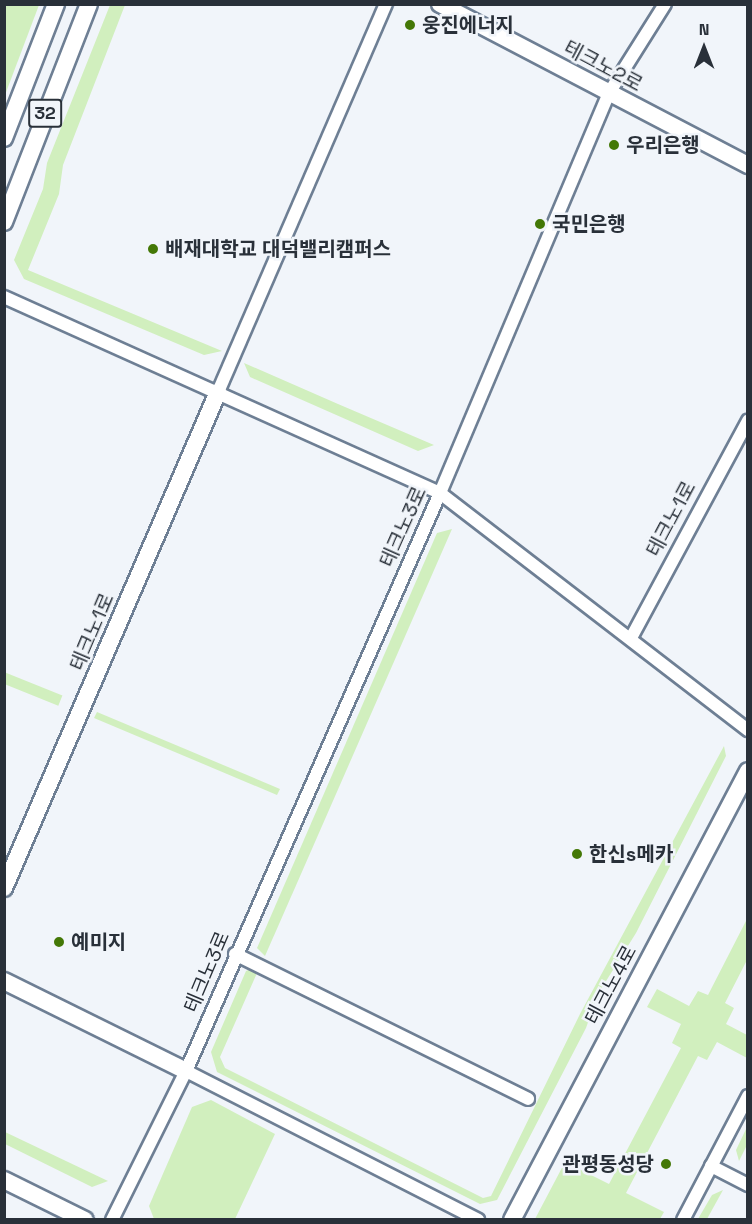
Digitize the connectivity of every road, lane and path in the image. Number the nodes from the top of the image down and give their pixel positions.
1 (56, 4) edge
2 (89, 4) edge
3 (386, 4) edge
4 (440, 4) edge
5 (665, 4) edge
6 (609, 93) junction
7 (4, 138) edge
8 (747, 165) edge
9 (4, 222) edge
10 (4, 297) edge
11 (218, 392) junction
12 (747, 421) edge
13 (440, 493) junction
14 (631, 638) junction
15 (747, 730) edge
16 (747, 771) edge
17 (4, 888) edge
18 (235, 954) junction
19 (4, 981) edge
20 (186, 1071) junction
21 (747, 1096) edge
22 (528, 1100) dead end
23 (711, 1166) junction
24 (4, 1180) edge
25 (747, 1185) edge
26 (85, 1220) edge
27 (112, 1220) edge
28 (478, 1220) edge
29 (512, 1220) edge
30 (683, 1220) edge

1 - 7 main road, 32
2 - 9 main road, 32
3 - 11 street, 테크노1로
4 - 6 main road, 테크노2로
5 - 6 street, 테크노3로
6 - 8 main road, 테크노2로
6 - 13 street, 테크노3로
10 - 11 street
11 - 13 street
11 - 17 main road, 테크노1로
12 - 14 street, 테크노1로
13 - 14 street
13 - 18 street, 테크노3로
14 - 15 street
16 - 29 main road, 테크노4로
18 - 20 street, 테크노3로
18 - 22 street
19 - 20 main road
20 - 27 street, 테크노3로
20 - 28 street
21 - 23 street
23 - 25 street
23 - 30 street
24 - 26 main road

